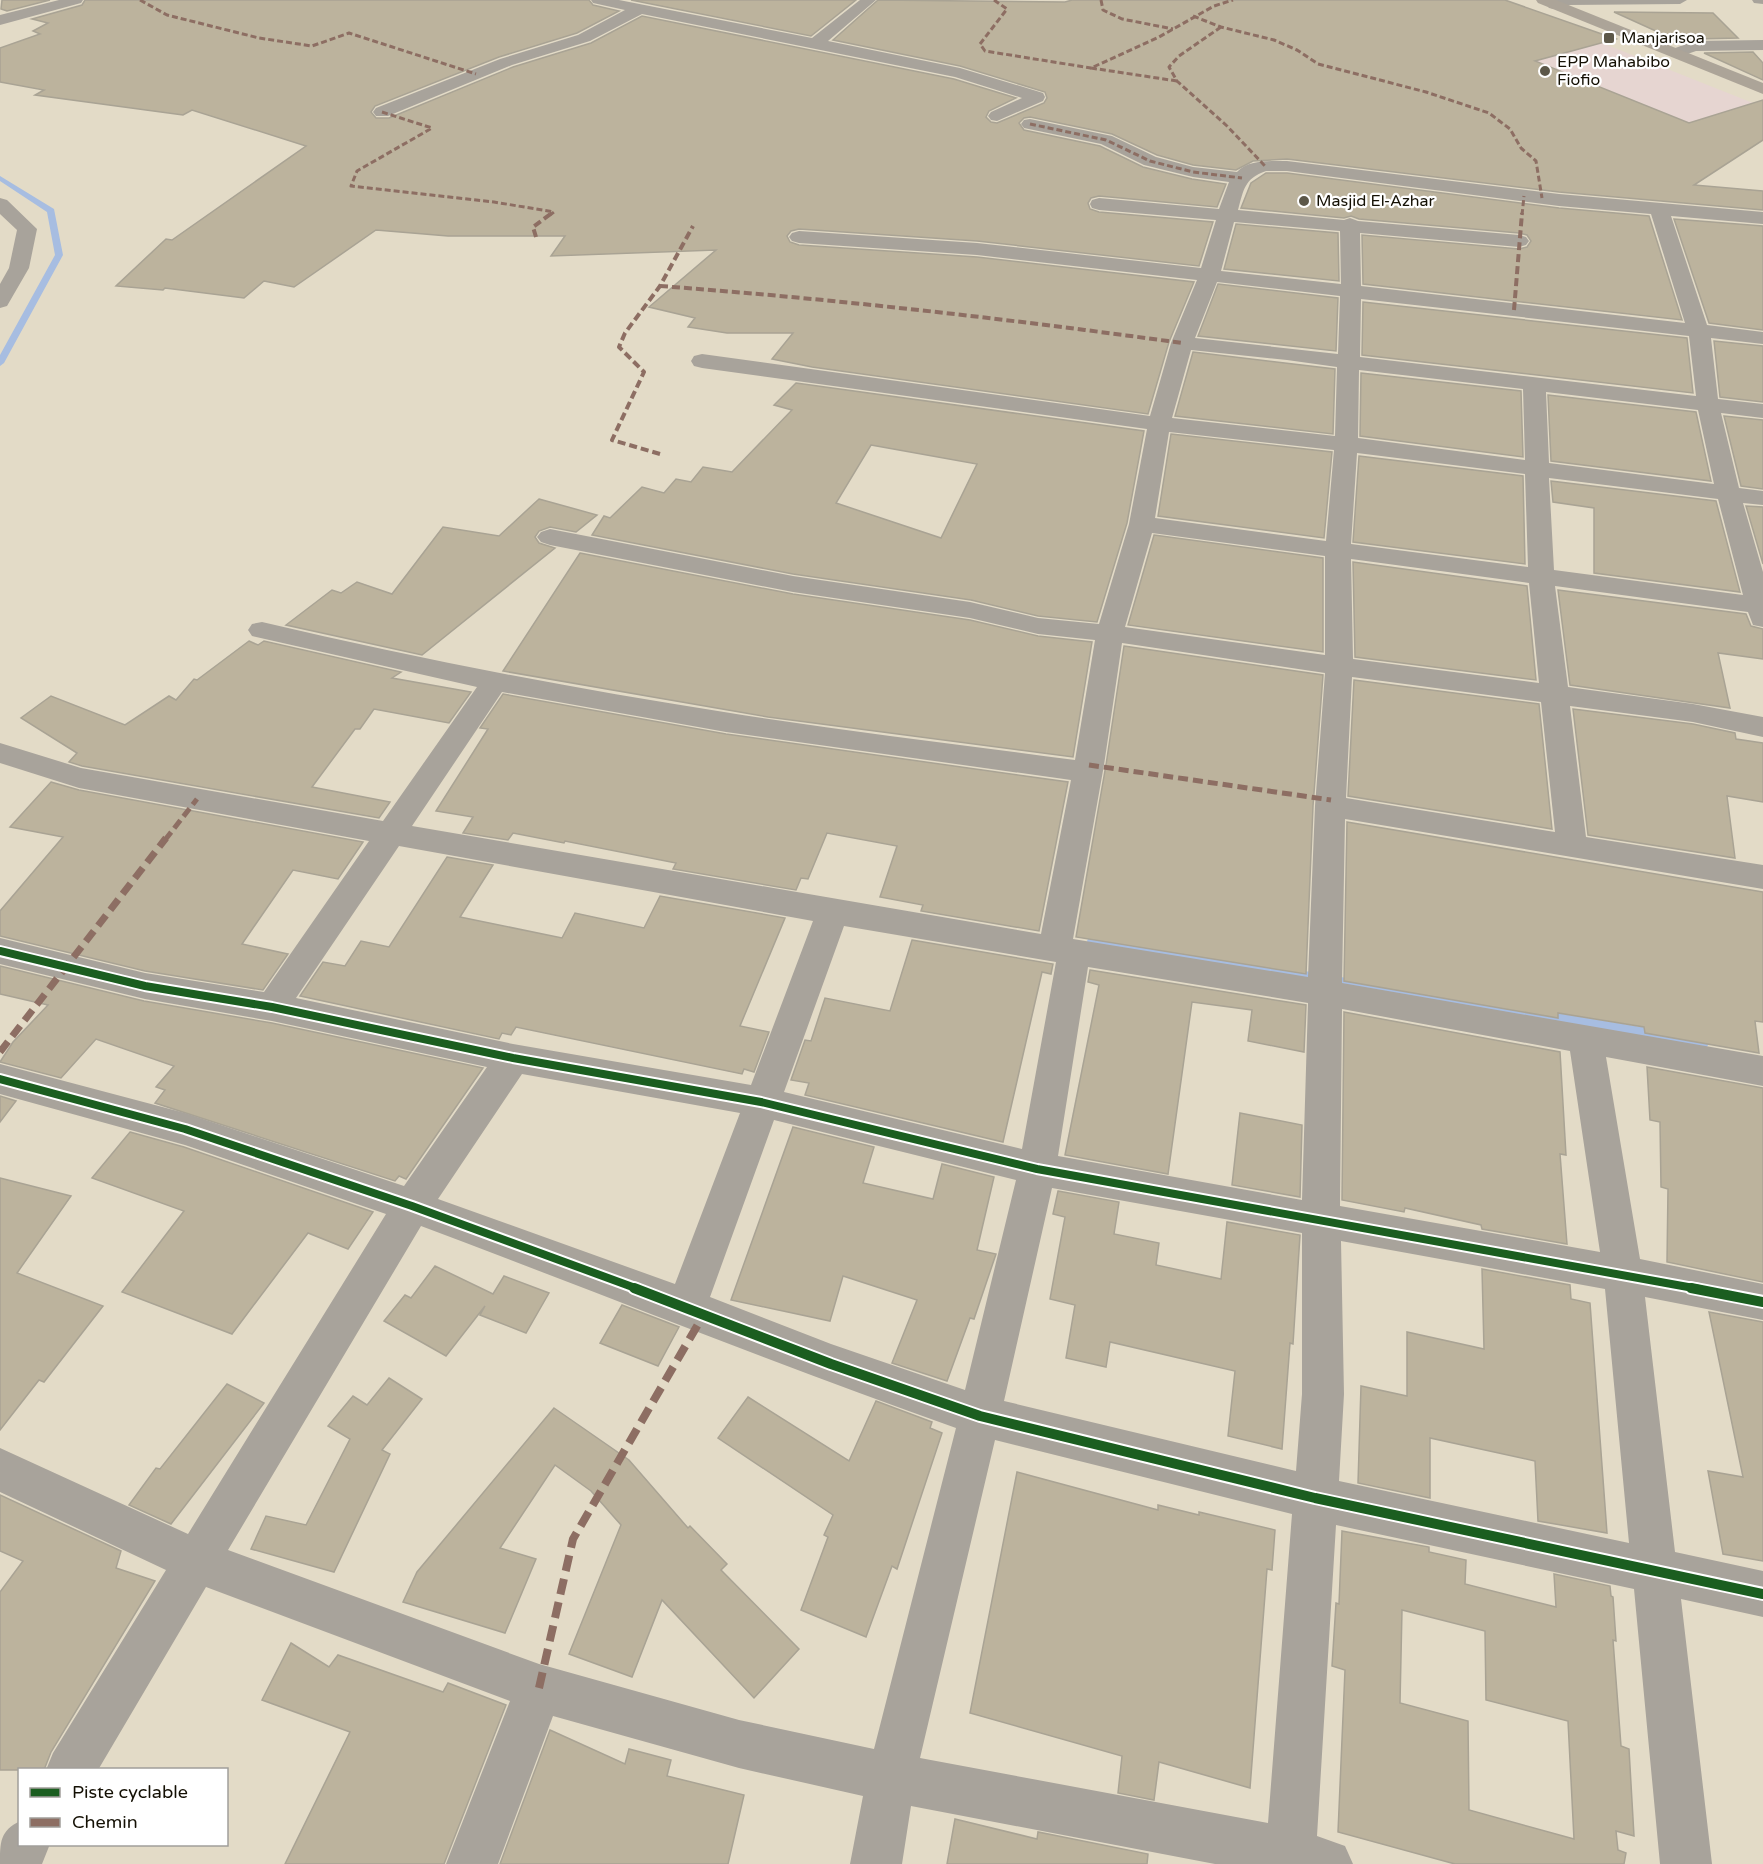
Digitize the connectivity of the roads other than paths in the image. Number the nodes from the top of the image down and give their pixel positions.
1 (76, 0) edge
2 (598, 0) edge
3 (664, 0) edge
4 (869, 0) edge
5 (1680, 0) edge
6 (1549, 2) edge
7 (643, 10) junction
8 (0, 20) edge
9 (816, 43) junction
10 (1763, 45) edge
11 (1676, 53) junction
12 (1763, 89) edge
13 (382, 112) dead end
14 (997, 116) dead end
15 (1030, 124) dead end
16 (1242, 178) junction
17 (0, 204) edge
18 (1099, 204) dead end
19 (1659, 208) junction
20 (1228, 214) junction
21 (1763, 218) edge
22 (1350, 224) junction
23 (799, 237) dead end
24 (1519, 241) dead end
25 (1209, 276) junction
26 (1351, 290) junction
27 (0, 302) edge
28 (1699, 332) junction
29 (1763, 338) edge
30 (1182, 343) junction
31 (702, 361) dead end
32 (1347, 362) junction
33 (1534, 384) junction
34 (1708, 406) junction
35 (1763, 411) edge
36 (1160, 424) junction
37 (1346, 444) junction
38 (1536, 468) junction
39 (1728, 493) junction
40 (1763, 498) edge
41 (1142, 524) junction
42 (550, 537) dead end
43 (1338, 551) junction
44 (1541, 576) junction
45 (1762, 610) edge
46 (262, 630) dead end
47 (1110, 633) junction
48 (1338, 666) junction
49 (495, 681) junction
50 (1554, 696) junction
51 (1763, 727) edge
52 (0, 753) edge
53 (1088, 772) junction
54 (1330, 806) junction
55 (392, 834) junction
56 (1572, 848) junction
57 (1763, 877) edge
58 (833, 912) junction
59 (0, 951) edge
60 (1064, 952) junction
61 (1325, 993) junction
62 (272, 1007) junction
63 (1586, 1040) junction
64 (513, 1058) junction
65 (1763, 1071) edge
66 (0, 1079) edge
67 (761, 1102) junction
68 (1037, 1169) junction
69 (412, 1206) junction
70 (1321, 1219) junction
71 (1623, 1274) junction
72 (1763, 1302) edge
73 (686, 1307) junction
74 (980, 1416) junction
75 (0, 1470) edge
76 (1315, 1498) junction
77 (197, 1561) junction
78 (1653, 1570) junction
79 (1763, 1594) edge
80 (539, 1688) junction
81 (71, 1768) edge
82 (891, 1777) junction
83 (24, 1846) edge
84 (1302, 1860) edge
85 (13, 1864) edge
86 (472, 1864) edge
87 (876, 1864) edge
88 (1686, 1864) edge

1 - 8 street
2 - 7 street
3 - 7 street
4 - 9 street
5 - 6 street
6 - 11 main road
7 - 9 street
7 - 13 street
9 - 14 street
10 - 11 street
11 - 12 main road
15 - 16 street
16 - 19 street
16 - 20 street
17 - 27 street
18 - 20 street
19 - 21 street
19 - 28 street
20 - 22 street
20 - 25 street
22 - 24 street
22 - 26 street
23 - 25 street
25 - 26 street
25 - 30 street
26 - 28 street
26 - 32 street
28 - 29 street
28 - 34 street
30 - 32 street
30 - 36 street
31 - 36 street
32 - 33 street
32 - 37 street
33 - 34 street
33 - 38 street
34 - 35 street
34 - 39 street
36 - 37 street
36 - 41 street
37 - 38 street
37 - 43 street
38 - 39 street
38 - 44 street
39 - 40 street
39 - 45 street
41 - 43 street
41 - 47 street
42 - 47 street
43 - 44 street
43 - 48 street
44 - 45 street
44 - 50 street
46 - 49 street
47 - 48 street
47 - 53 street
48 - 50 street
48 - 54 street
49 - 53 street
49 - 55 street
50 - 51 street
50 - 56 street
52 - 55 street
53 - 60 street
54 - 56 street
54 - 61 street
55 - 58 street
55 - 62 street
56 - 57 street
58 - 60 street
58 - 67 street
59 - 62 street
60 - 61 street
60 - 68 street
61 - 63 street
61 - 70 street
62 - 64 street
63 - 65 street
63 - 71 street
64 - 67 street
64 - 69 street
66 - 69 street
67 - 68 street
67 - 73 street
68 - 70 street
68 - 74 street
69 - 73 street
69 - 77 street
70 - 71 street
70 - 76 street
71 - 72 street
71 - 78 street
73 - 74 street
74 - 76 street
74 - 82 street
75 - 77 street
76 - 78 street
76 - 84 street
77 - 80 street
77 - 81 street
78 - 79 street
78 - 88 street
80 - 82 street
80 - 86 street
82 - 84 street
82 - 87 street
83 - 85 street

